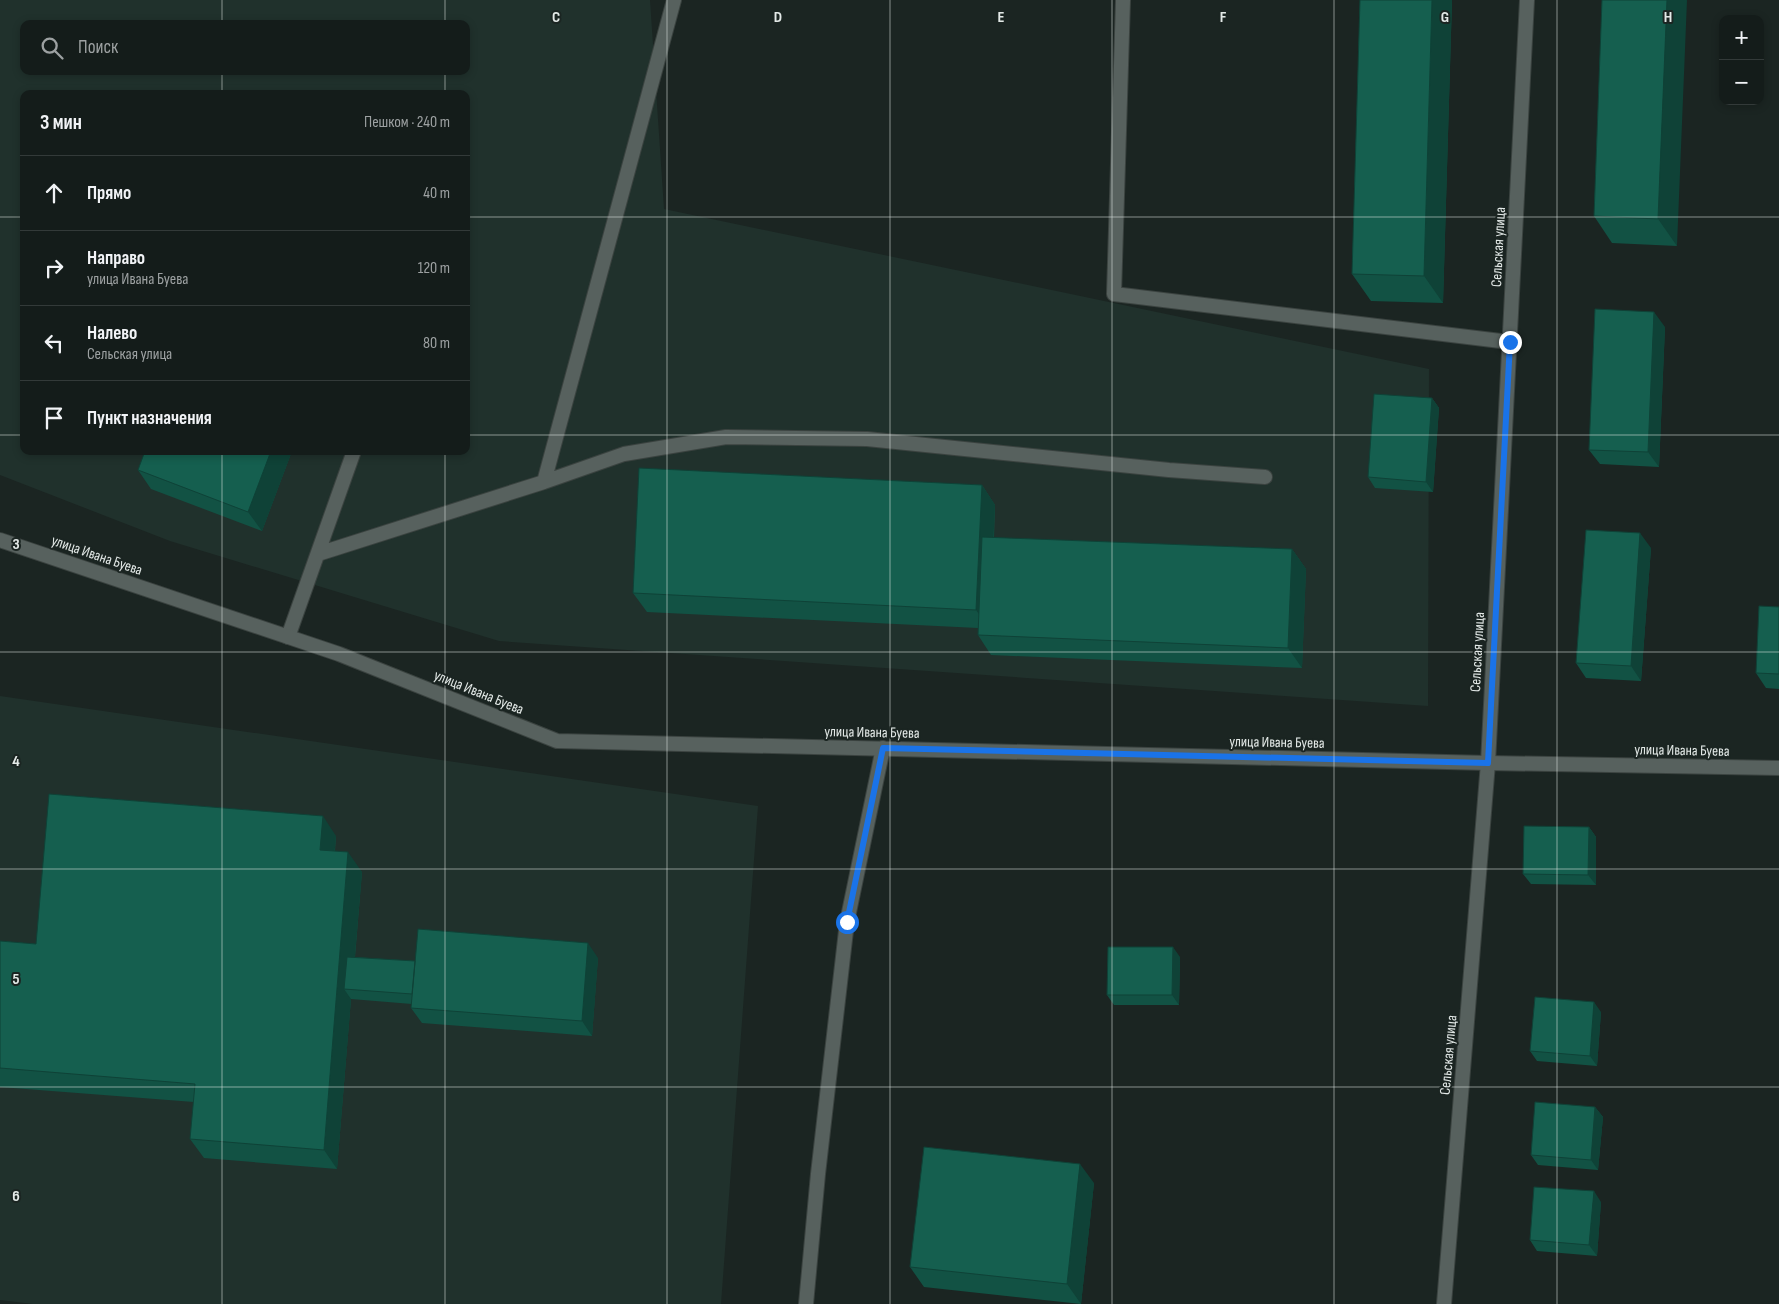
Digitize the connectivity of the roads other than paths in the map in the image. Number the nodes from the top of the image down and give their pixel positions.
1 (674, 0) edge
2 (1123, 0) edge
3 (1527, 0) edge
4 (1510, 342) junction
5 (353, 455) edge
6 (1265, 477) dead end
7 (544, 482) junction
8 (0, 540) edge
9 (318, 554) junction
10 (288, 637) junction
11 (883, 748) junction
12 (1488, 763) junction
13 (1779, 768) edge
14 (806, 1304) edge
15 (1444, 1304) edge

1 - 7 street
2 - 4 street
3 - 4 street, Сельская улица
4 - 12 street, Сельская улица
5 - 9 street
6 - 7 street
7 - 9 street
8 - 10 street, улица Ивана Буева
9 - 10 street
10 - 11 street, улица Ивана Буева
11 - 12 street, улица Ивана Буева
11 - 14 street
12 - 13 street, улица Ивана Буева
12 - 15 street, Сельская улица

